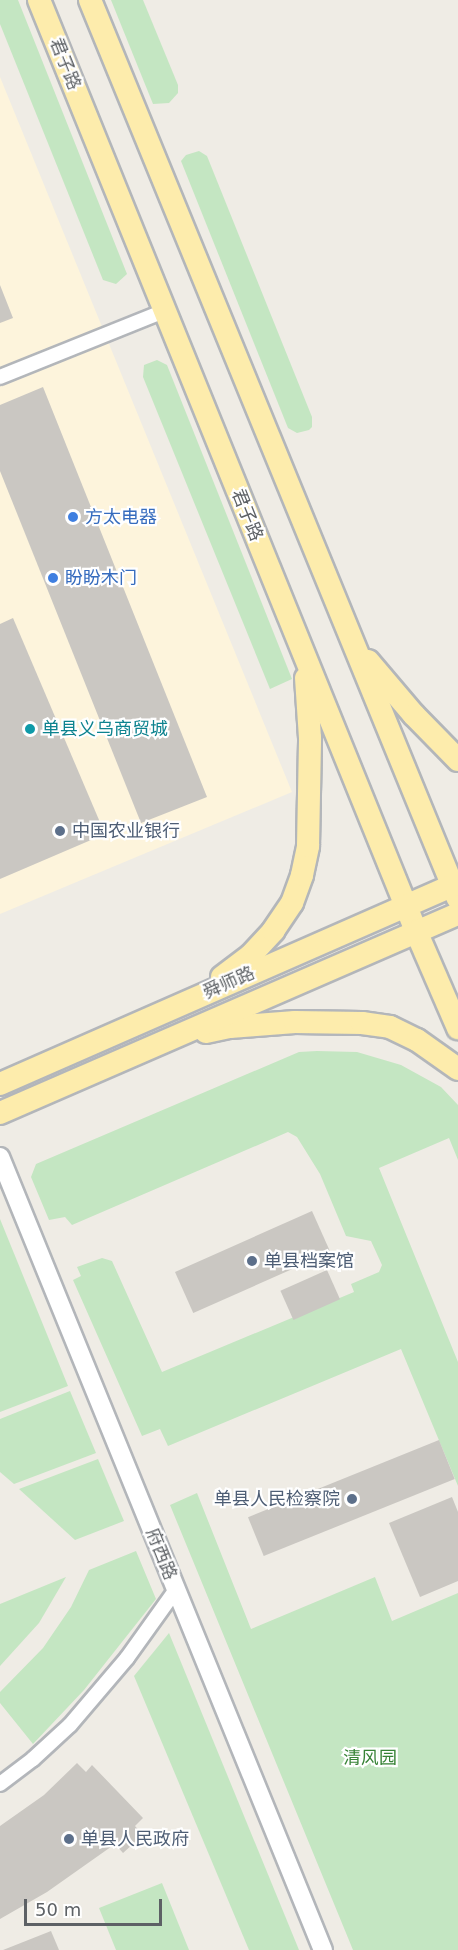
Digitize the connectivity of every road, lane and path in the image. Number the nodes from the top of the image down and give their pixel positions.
1 (39, 0) edge
2 (90, 0) edge
3 (164, 311) junction
4 (0, 377) edge
5 (350, 634) junction
6 (303, 653) junction
7 (458, 760) edge
8 (456, 889) edge
9 (406, 905) junction
10 (458, 914) edge
11 (416, 932) junction
12 (184, 1003) junction
13 (458, 1028) edge
14 (164, 1041) junction
15 (458, 1069) edge
16 (0, 1084) edge
17 (0, 1113) edge
18 (0, 1157) edge
19 (176, 1590) junction
20 (0, 1784) edge
21 (323, 1950) edge

1 - 3 main road, 君子路
2 - 5 main road
3 - 4 street
3 - 6 main road, 君子路
5 - 7 main road
5 - 8 main road
6 - 9 main road, 君子路
6 - 12 main road
8 - 9 main road, 舜师路
9 - 11 main road, 君子路
9 - 12 main road, 舜师路
10 - 11 main road, 舜师路
11 - 13 main road, 君子路
11 - 14 main road, 舜师路
12 - 16 main road, 舜师路
14 - 15 main road
14 - 17 main road, 舜师路
18 - 19 street, 府西路
19 - 20 street
19 - 21 street, 府西路

